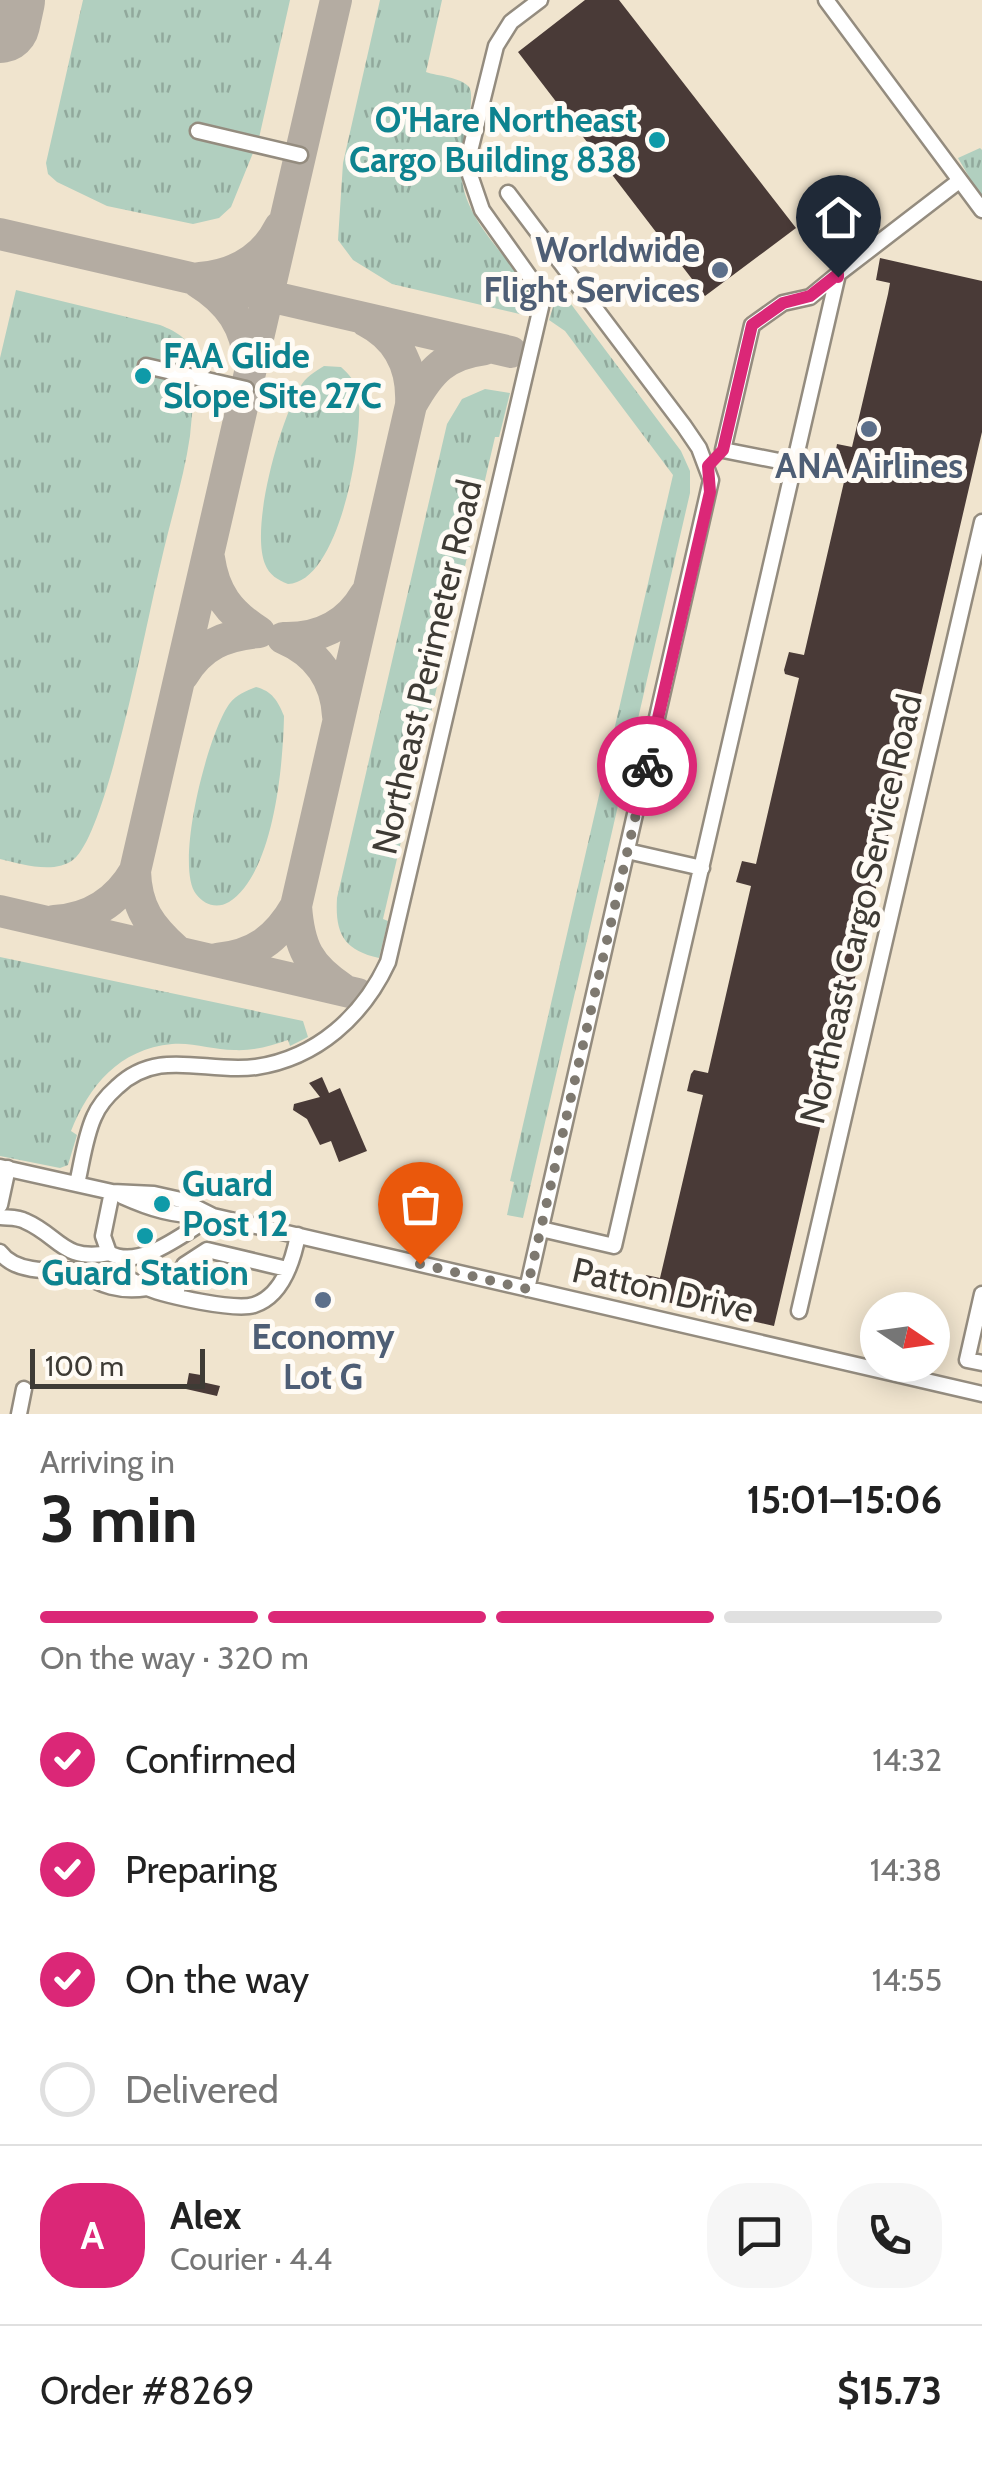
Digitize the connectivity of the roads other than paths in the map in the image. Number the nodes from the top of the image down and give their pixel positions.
1 (540, 0) edge
2 (826, 0) edge
3 (198, 131) dead end
4 (300, 155) dead end
5 (959, 181) junction
6 (508, 193) dead end
7 (982, 210) edge
8 (838, 274) junction
9 (146, 366) dead end
10 (246, 389) dead end
11 (723, 450) junction
12 (794, 464) junction
13 (708, 466) junction
14 (982, 522) edge
15 (627, 851) junction
16 (702, 868) junction
17 (4, 1167) edge
18 (77, 1184) junction
19 (112, 1192) junction
20 (0, 1205) edge
21 (213, 1216) junction
22 (0, 1218) edge
23 (541, 1229) junction
24 (298, 1236) junction
25 (0, 1252) edge
26 (109, 1253) junction
27 (288, 1269) junction
28 (527, 1289) junction
29 (176, 1294) junction
30 (982, 1294) edge
31 (798, 1311) dead end
32 (982, 1363) edge
33 (24, 1388) dead end
34 (982, 1394) edge
35 (19, 1414) edge

1 - 18 street, Northeast Perimeter Road
2 - 5 street
3 - 4 street
5 - 7 street
5 - 8 street
6 - 13 street
8 - 11 street
8 - 12 street
9 - 10 street
11 - 12 street
11 - 13 street
12 - 16 street
13 - 15 street
14 - 31 street, Northeast Cargo Service Road
15 - 16 street
15 - 23 street
16 - 23 street
17 - 18 street, Patton Drive
17 - 20 street
18 - 19 street, Patton Drive
19 - 21 street, Patton Drive
19 - 26 street
21 - 24 street, Patton Drive
21 - 26 street
22 - 26 street
23 - 28 street
24 - 27 street
24 - 28 street, Patton Drive
25 - 29 street
27 - 29 street
27 - 29 street
28 - 34 street, Patton Drive
30 - 32 street
33 - 35 street

